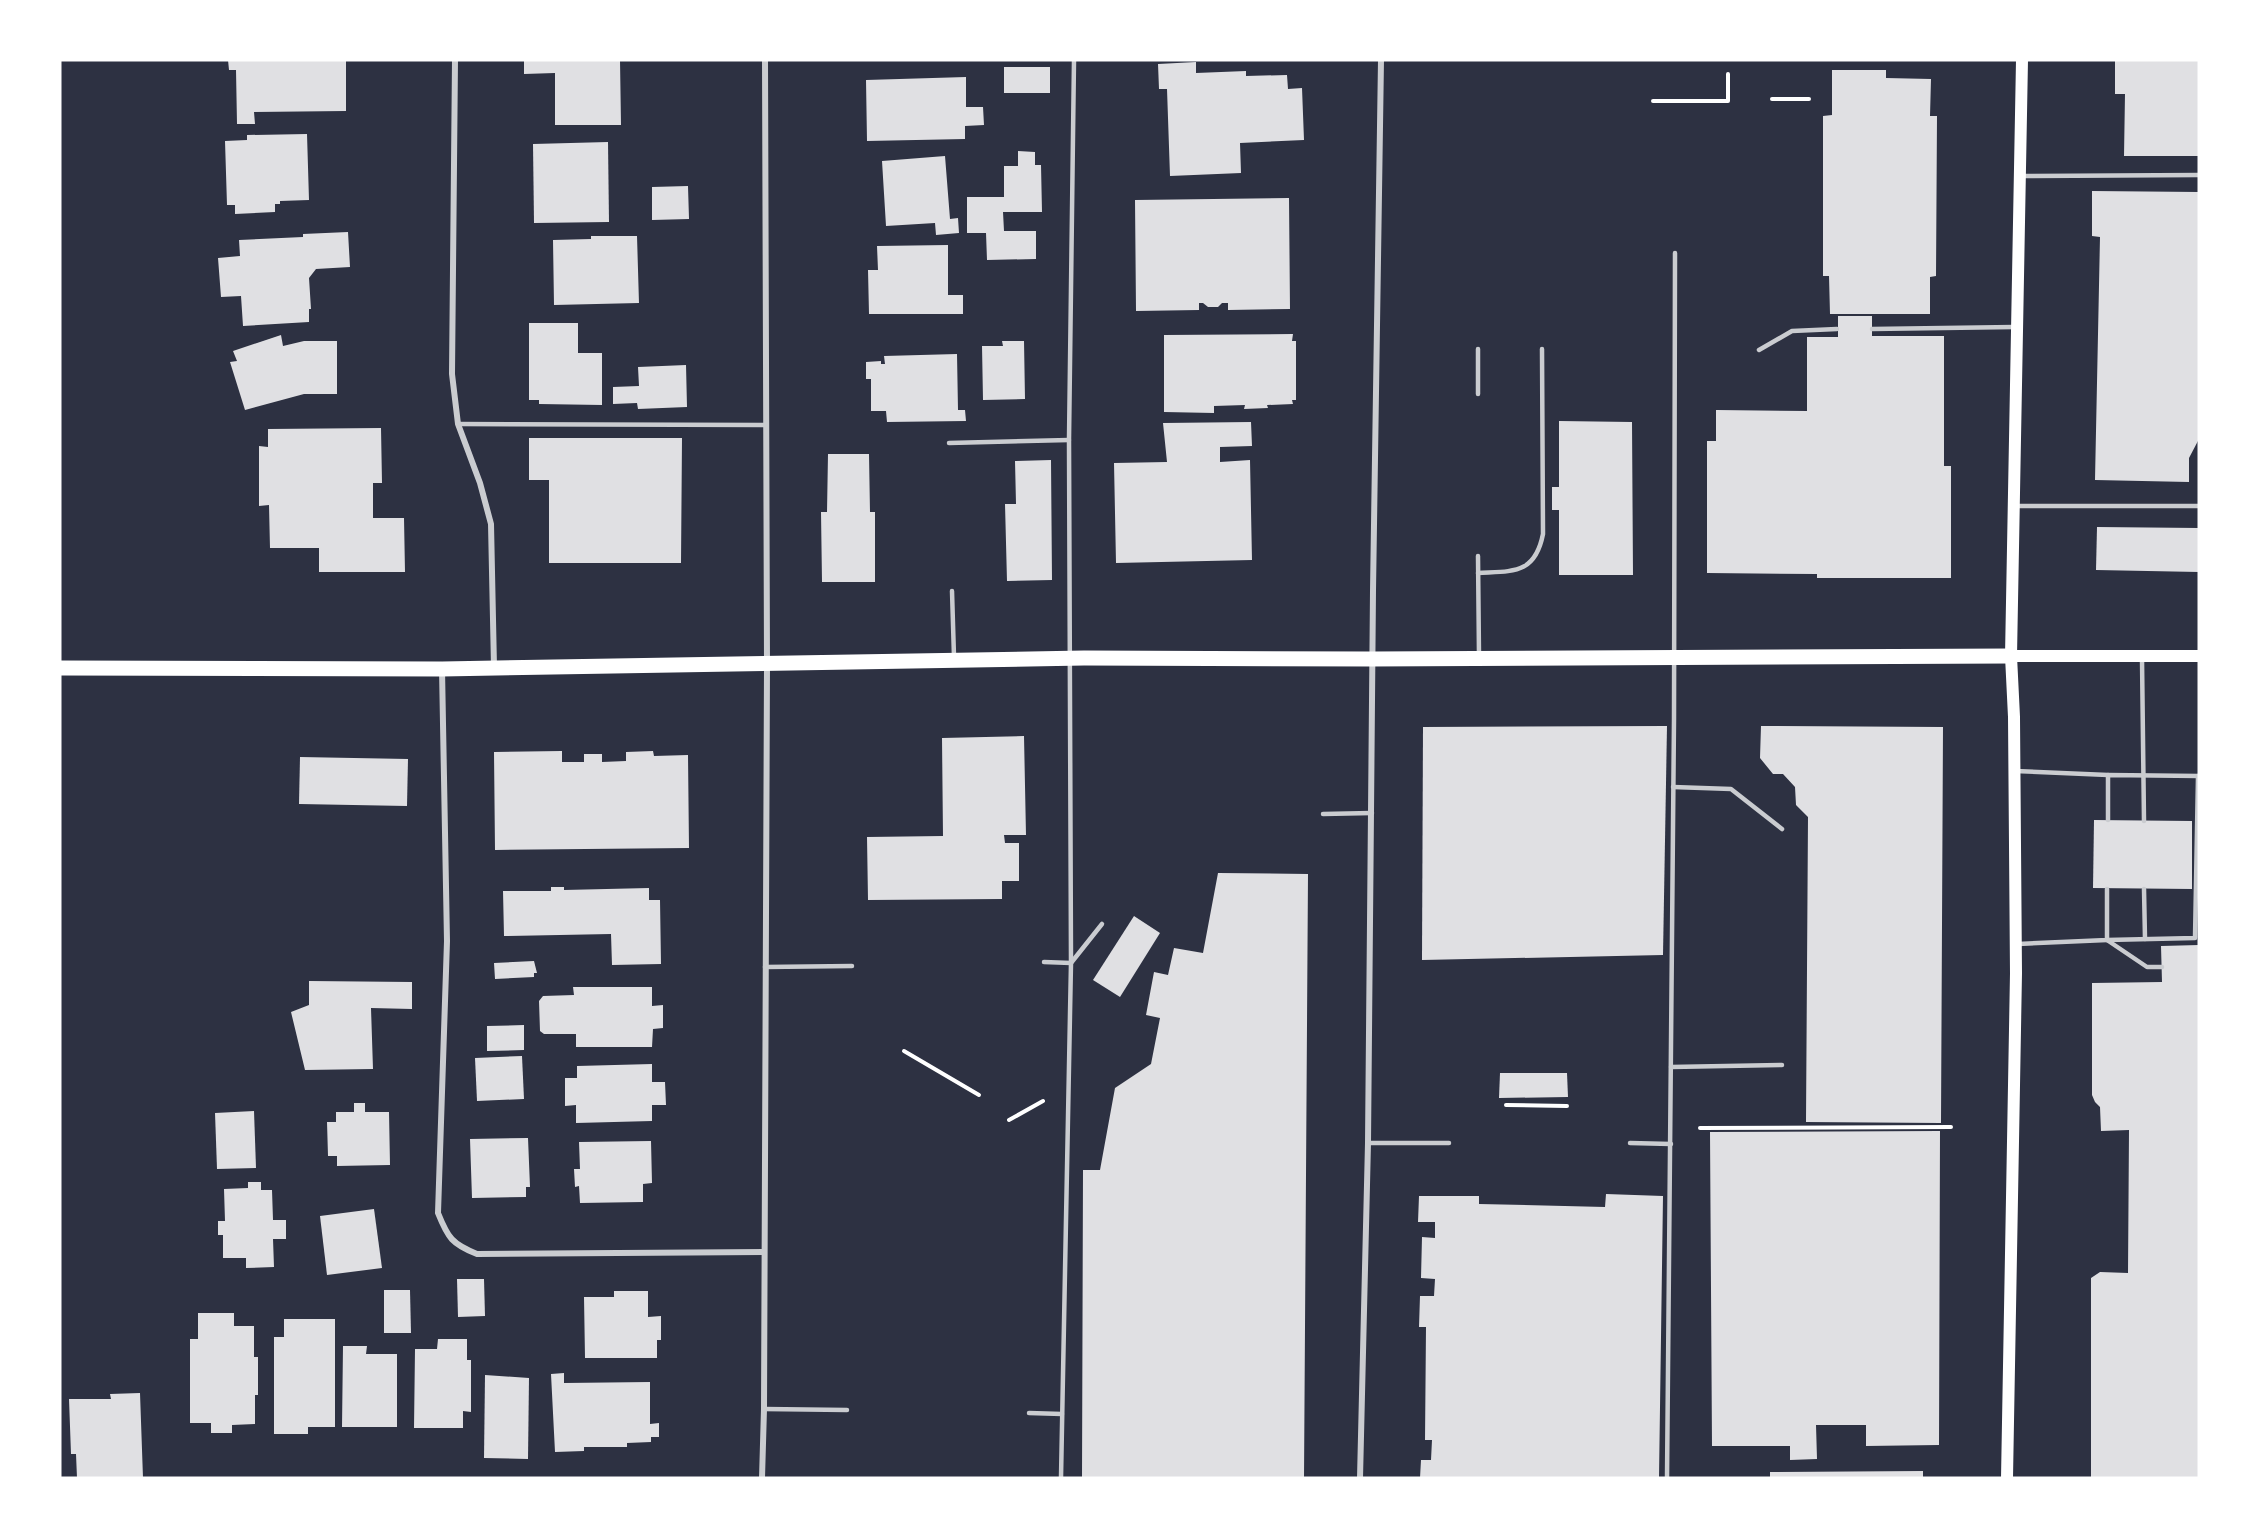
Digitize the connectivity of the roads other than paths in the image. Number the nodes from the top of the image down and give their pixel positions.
1 (455, 60) edge
2 (765, 60) edge
3 (1074, 60) edge
4 (1381, 60) edge
5 (2022, 60) edge
6 (2199, 175) edge
7 (2020, 176) junction
8 (1675, 253) dead end
9 (2017, 327) junction
10 (1838, 329) dead end
11 (1872, 329) dead end
12 (1478, 349) dead end
13 (1542, 349) dead end
14 (1759, 350) dead end
15 (1478, 394) dead end
16 (458, 424) junction
17 (765, 425) junction
18 (1069, 440) junction
19 (949, 443) dead end
20 (2014, 506) junction
21 (2199, 506) edge
22 (1478, 556) dead end
23 (1478, 573) junction
24 (952, 591) dead end
25 (2011, 656) junction
26 (2142, 656) junction
27 (2199, 656) edge
28 (1674, 657) junction
29 (1070, 658) junction
30 (1479, 658) junction
31 (1372, 659) junction
32 (954, 660) junction
33 (767, 664) junction
34 (60, 668) edge
35 (495, 668) junction
36 (442, 669) junction
37 (2014, 771) junction
38 (2108, 775) junction
39 (2144, 775) junction
40 (2198, 776) edge
41 (1673, 787) junction
42 (1323, 813) dead end
43 (1372, 813) junction
44 (2108, 820) dead end
45 (2144, 821) dead end
46 (1782, 829) dead end
47 (2107, 889) dead end
48 (2144, 889) dead end
49 (1102, 924) dead end
50 (2145, 939) junction
51 (2107, 940) junction
52 (2016, 944) junction
53 (1044, 962) dead end
54 (1071, 963) junction
55 (852, 966) dead end
56 (765, 967) junction
57 (2162, 967) dead end
58 (1782, 1065) dead end
59 (1671, 1067) junction
60 (1368, 1143) junction
61 (1449, 1143) dead end
62 (1630, 1143) dead end
63 (1671, 1144) junction
64 (764, 1252) junction
65 (764, 1409) junction
66 (847, 1410) dead end
67 (1029, 1413) dead end
68 (1062, 1414) junction
69 (762, 1478) edge
70 (1061, 1478) edge
71 (1360, 1478) edge
72 (1667, 1478) edge
73 (2007, 1478) edge

1 - 16 street
2 - 17 street
3 - 18 lane
4 - 31 street
5 - 7 main road
6 - 7 lane
7 - 9 main road
8 - 28 lane
9 - 11 lane
9 - 20 main road
10 - 14 lane
12 - 15 lane
13 - 23 lane
16 - 17 lane
16 - 35 street
17 - 33 street
18 - 19 lane
18 - 29 lane
20 - 21 lane
20 - 25 main road
22 - 23 lane
23 - 30 lane
24 - 32 lane
25 - 26 main road
25 - 28 main road
25 - 37 main road
26 - 27 main road
26 - 39 lane
28 - 30 main road
28 - 41 lane
29 - 31 main road
29 - 32 main road
29 - 54 lane
30 - 31 main road
31 - 43 street
32 - 33 main road
33 - 35 main road
33 - 56 street
34 - 36 main road
35 - 36 main road
36 - 64 street
37 - 38 lane
37 - 52 main road
38 - 39 lane
38 - 44 lane
39 - 40 lane
39 - 45 lane
40 - 50 lane
41 - 46 lane
41 - 59 lane
42 - 43 lane
43 - 60 street
47 - 51 lane
48 - 50 lane
49 - 54 lane
50 - 51 lane
51 - 52 lane
51 - 57 lane
52 - 73 main road
53 - 54 lane
54 - 68 lane
55 - 56 lane
56 - 64 street
58 - 59 lane
59 - 63 lane
60 - 61 lane
60 - 71 street
62 - 63 lane
63 - 72 lane
64 - 65 street
65 - 66 lane
65 - 69 street
67 - 68 lane
68 - 70 lane

